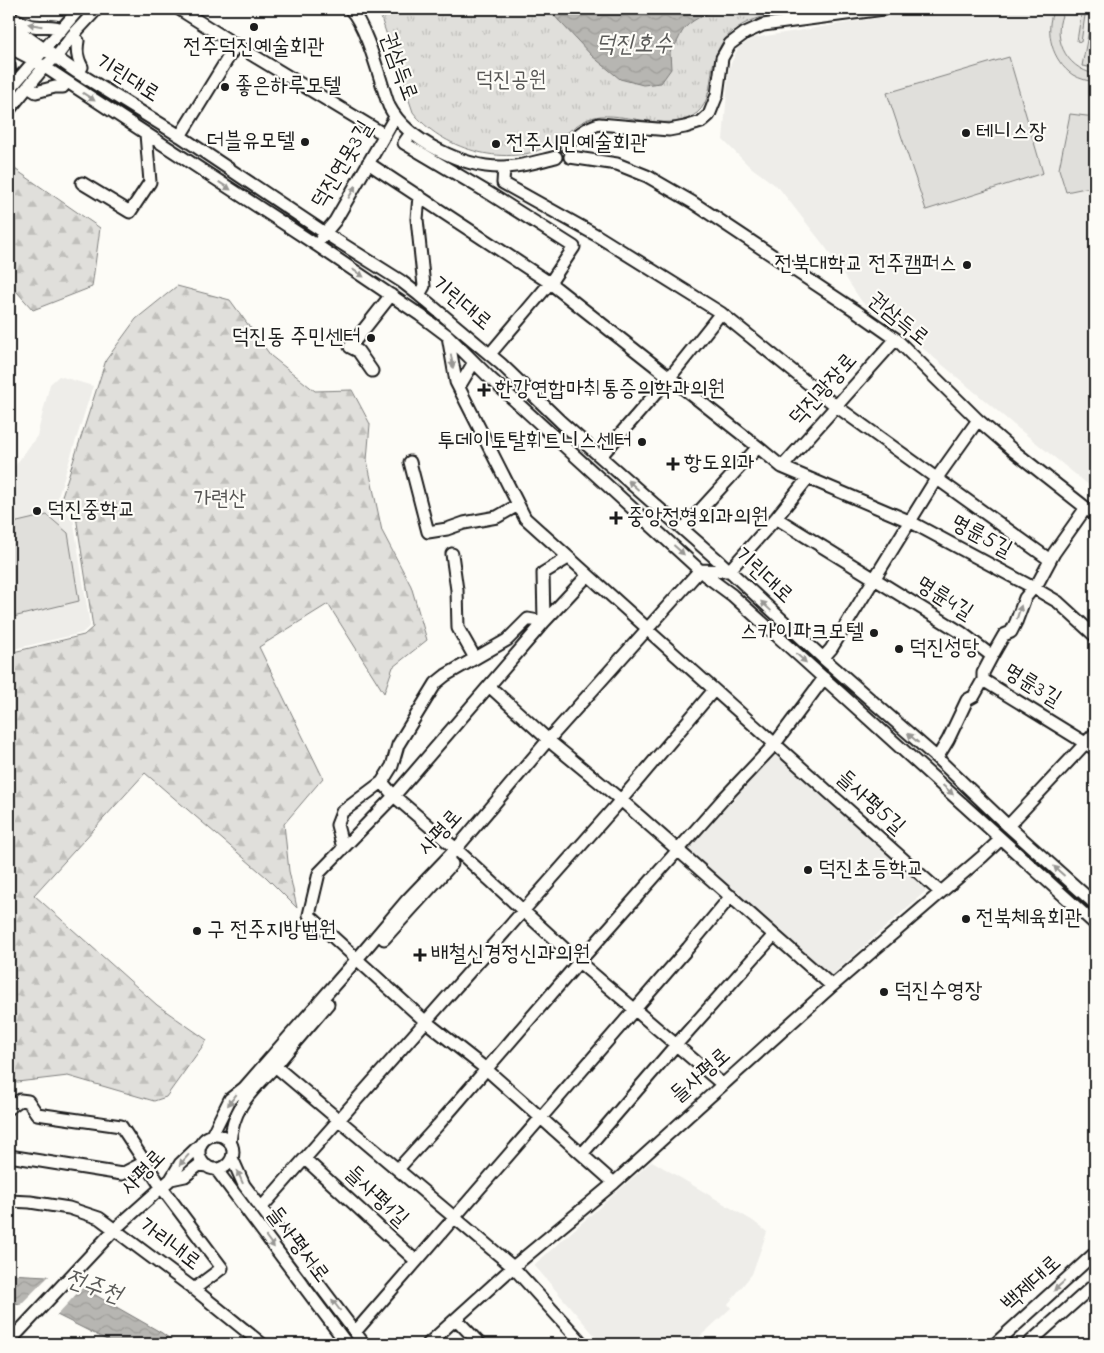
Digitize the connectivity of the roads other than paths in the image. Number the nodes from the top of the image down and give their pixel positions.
1 (79, 9) edge
2 (85, 9) edge
3 (97, 9) edge
4 (179, 9) edge
5 (350, 9) edge
6 (884, 9) edge
7 (9, 23) edge
8 (62, 29) junction
9 (72, 36) junction
10 (9, 38) edge
11 (236, 46) junction
12 (9, 47) edge
13 (45, 57) junction
14 (9, 66) edge
15 (79, 72) junction
16 (66, 82) junction
17 (11, 87) edge
18 (28, 87) junction
19 (9, 110) edge
20 (395, 117) junction
21 (411, 133) junction
22 (146, 134) junction
23 (385, 135) junction
24 (180, 136) junction
25 (568, 152) junction
26 (368, 163) junction
27 (504, 167) junction
28 (82, 183) dead end
29 (503, 183) junction
30 (492, 194) junction
31 (419, 196) junction
32 (325, 233) junction
33 (318, 246) junction
34 (550, 283) junction
35 (390, 295) junction
36 (419, 295) junction
37 (722, 313) junction
38 (448, 336) junction
39 (896, 339) junction
40 (490, 354) junction
41 (474, 362) junction
42 (372, 371) dead end
43 (670, 377) junction
44 (459, 387) junction
45 (836, 406) junction
46 (978, 420) junction
47 (758, 447) junction
48 (601, 456) junction
49 (410, 462) dead end
50 (782, 467) junction
51 (808, 478) junction
52 (936, 479) junction
53 (518, 505) junction
54 (1090, 512) edge
55 (776, 518) junction
56 (909, 521) junction
57 (683, 529) junction
58 (452, 554) dead end
59 (568, 558) junction
60 (1050, 560) junction
61 (725, 566) junction
62 (705, 572) junction
63 (588, 575) junction
64 (873, 579) junction
65 (1034, 588) junction
66 (544, 622) junction
67 (650, 632) junction
68 (1095, 636) edge
69 (992, 656) junction
70 (475, 658) junction
71 (823, 658) junction
72 (824, 678) junction
73 (983, 680) junction
74 (489, 686) junction
75 (714, 690) junction
76 (1095, 733) edge
77 (552, 742) junction
78 (774, 745) junction
79 (1090, 746) edge
80 (937, 758) junction
81 (382, 782) junction
82 (394, 796) junction
83 (621, 800) junction
84 (1008, 826) junction
85 (1001, 838) junction
86 (343, 848) junction
87 (678, 850) junction
88 (458, 851) junction
89 (940, 892) junction
90 (731, 896) junction
91 (1095, 904) edge
92 (523, 911) junction
93 (1095, 924) edge
94 (774, 935) junction
95 (359, 961) junction
96 (579, 962) junction
97 (832, 986) junction
98 (634, 1010) junction
99 (425, 1021) junction
100 (675, 1046) junction
101 (275, 1066) junction
102 (486, 1070) junction
103 (722, 1084) junction
104 (9, 1108) edge
105 (541, 1118) junction
106 (340, 1120) junction
107 (212, 1135) junction
108 (230, 1143) junction
109 (201, 1144) junction
110 (582, 1154) junction
111 (9, 1156) edge
112 (232, 1158) junction
113 (305, 1159) junction
114 (145, 1162) junction
115 (211, 1167) junction
116 (398, 1169) junction
117 (171, 1179) junction
118 (614, 1182) junction
119 (162, 1188) junction
120 (251, 1195) joint
121 (9, 1201) edge
122 (262, 1207) junction
123 (453, 1217) junction
124 (115, 1228) junction
125 (1095, 1253) edge
126 (416, 1261) junction
127 (513, 1267) junction
128 (1095, 1286) edge
129 (194, 1289) junction
130 (456, 1319) junction
131 (356, 1331) junction
132 (9, 1341) edge
133 (262, 1344) edge
134 (347, 1344) edge
135 (364, 1344) edge
136 (428, 1344) edge
137 (480, 1344) edge
138 (582, 1344) edge
139 (995, 1344) edge
140 (1028, 1344) edge

1 - 8 street
2 - 13 street
3 - 9 street
4 - 11 street
5 - 20 street, 권삼득로
6 - 25 street
8 -> 7 street
7 - 13 street, 기린대로
8 - 13 street
9 - 13 street
9 - 15 street
10 - 13 street
11 - 23 street
11 - 24 street
12 - 13 street, 기린대로
13 - 15 street, 기린대로
13 - 16 street, 기린대로
13 - 17 street
13 - 18 street
14 - 17 street
15 - 24 street, 기린대로
16 - 18 street
16 -> 22 street, 기린대로
18 - 19 street
20 - 21 street, 권삼득로
20 - 23 street, 덕진연못3길
21 - 27 street, 권삼득로
21 - 30 street
22 - 28 street
22 -> 33 street, 기린대로
23 - 26 street, 덕진연못3길
24 - 32 street, 기린대로
25 - 27 street, 권삼득로
25 - 39 street, 권삼득로
26 - 31 street
32 -> 26 street, 덕진연못3길
27 - 29 street
29 - 30 street
29 - 37 street
30 - 34 street
31 - 34 street
31 - 36 street
32 - 33 street
32 - 36 street, 기린대로
33 -> 35 street, 기린대로
34 - 40 street
34 - 43 street
35 - 38 street, 기린대로
35 - 42 street
36 - 40 street, 기린대로
37 - 43 street
37 - 45 street
38 - 41 street, 기린대로
38 -> 44 street, 들사평5길
39 - 45 street, 덕진광장로
39 - 46 street, 권삼득로
40 - 48 street, 기린대로
41 - 44 street
41 -> 62 street, 기린대로
43 - 47 street
43 - 48 street
44 - 53 street, 들사평5길
45 - 50 street, 덕진광장로
45 - 52 street
46 - 52 street
46 - 54 street, 권삼득로
47 - 50 street
47 - 57 street
57 -> 48 street, 기린대로
49 - 53 street
50 - 51 street
51 - 55 street
51 - 56 street, 명륜5길
52 - 56 street
52 - 60 street
53 - 59 street, 들사평5길
54 - 60 street
55 - 61 street
55 - 64 street
56 - 64 street
56 - 65 street, 명륜5길
57 - 61 street, 기린대로
58 - 70 street
59 - 63 street, 들사평5길
59 - 66 street
60 - 65 street
61 - 62 street
71 -> 61 street, 기린대로
62 - 67 street, 사평로
62 -> 72 street, 기린대로
63 - 66 street
63 - 67 street, 들사평5길
64 - 69 street, 명륜4길
64 - 71 street
65 - 68 street
69 -> 65 street
66 - 70 street
66 - 74 street
67 - 75 street, 들사평5길
67 - 77 street, 사평로
69 - 73 street
70 - 81 street
80 -> 71 street, 기린대로
72 - 78 street
72 -> 85 street, 기린대로
73 - 79 street, 명륜3길
73 - 80 street
74 - 77 street
74 - 82 street
75 - 78 street, 들사평5길
75 - 83 street
76 - 79 street
77 - 83 street
77 - 88 street, 사평로
78 - 87 street, 들사평1길
78 - 89 street, 들사평5길
79 - 84 street
80 - 84 street, 기린대로
81 - 82 street
81 - 86 street
82 - 86 street
82 - 88 street
83 - 87 street
83 - 92 street
91 -> 84 street, 기린대로
85 - 89 street, 들사평로
85 - 93 street, 기린대로
86 - 95 street
87 - 90 street
87 - 96 street, 들사평1길
88 - 92 street
88 - 95 street, 사평로
89 - 97 street, 들사평로
90 - 94 street
90 - 98 street, 들사평1길
92 - 96 street
92 - 99 street
94 - 97 street
94 - 100 street
95 - 99 street
95 - 101 street, 사평로
95 -> 107 street, 사평로
96 - 98 street
96 - 102 street, 들사평1길
97 - 103 street, 들사평로
98 - 100 street
98 - 105 street, 들사평1길
99 - 102 street
99 - 106 street
100 - 103 street
100 - 110 street
101 - 106 street, 들사평1길
101 - 108 street, 사평로
102 - 105 street
102 - 116 street, 들사평1길
103 - 118 street, 들사평로
104 - 114 street
105 - 110 street
105 - 123 street, 들사평1길
106 - 113 street
106 - 116 street, 들사평1길
107 - 108 street
107 - 109 street, 사평로
108 - 112 street, 사평로
109 - 115 street, 사평로
109 -> 117 street, 사평로
110 - 118 street
111 - 114 street
112 - 115 street
120 -> 112 street, 사평로
113 - 122 street
113 - 126 street, 들사평1길
114 - 119 street
115 - 117 street
115 -> 134 street, 들사평서로
116 - 123 street, 들사평1길
117 - 119 street, 사평로
118 - 127 street, 들사평로
119 - 124 street, 사평로
119 - 129 street
120 - 122 street, 들사평서로
121 - 124 street, 가리내로
131 -> 122 street, 들사평서로
123 - 126 street, 들사평1길
123 - 127 street, 들사평1길
124 - 129 street, 가리내로
124 - 132 street, 사평로
125 -> 139 street, 백제대로
126 - 131 street
127 - 130 street, 들사평로
127 - 138 street, 들사평1길
128 - 140 street, 백제대로
129 - 133 street, 가리내로
130 - 136 street, 들사평로
130 - 137 street
131 - 135 street, 들사평서로

